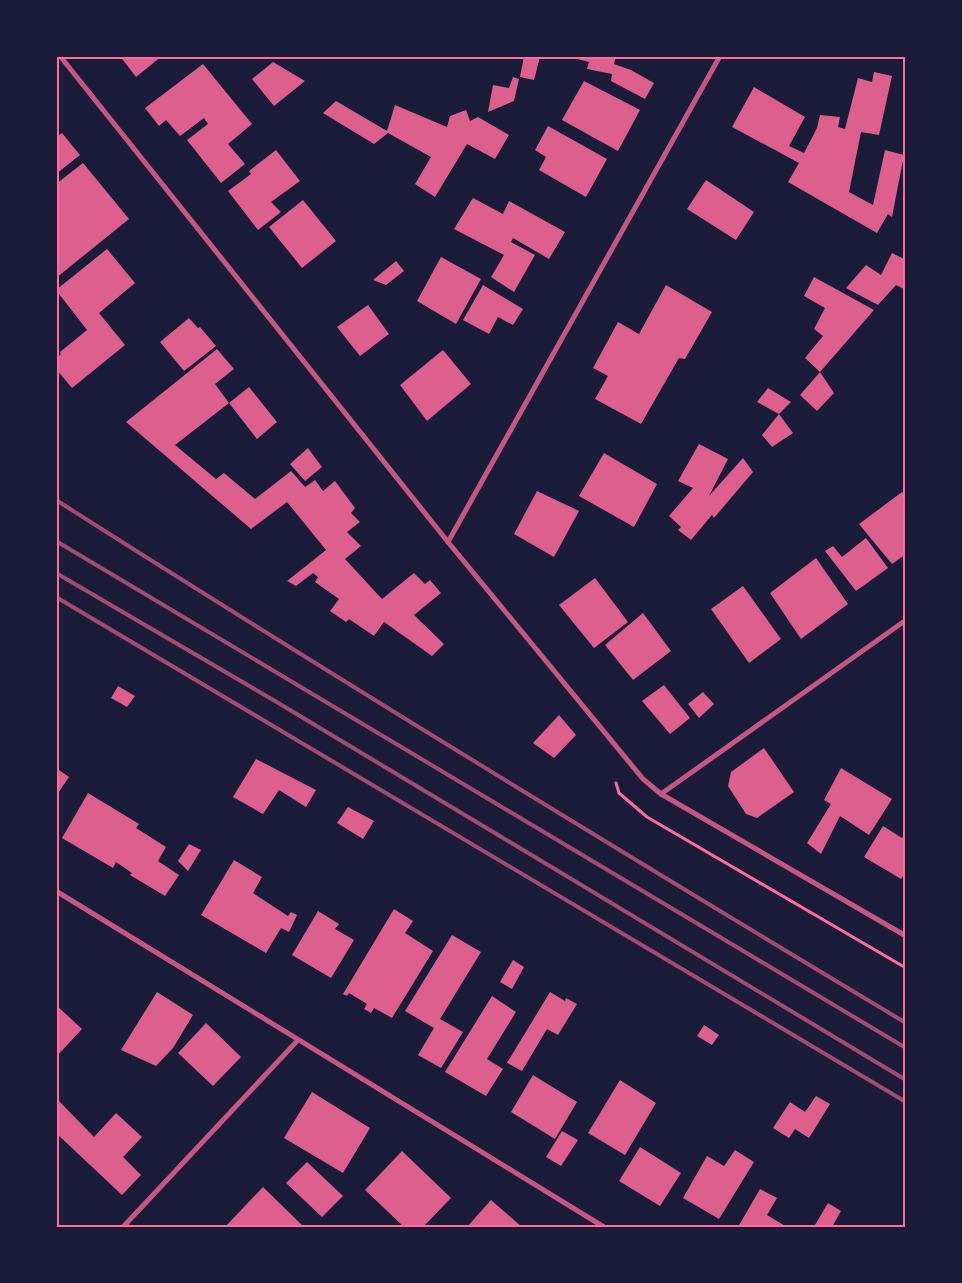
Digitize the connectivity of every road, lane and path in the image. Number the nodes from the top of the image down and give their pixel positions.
1 (60, 56) edge
2 (720, 56) edge
3 (448, 542) junction
4 (906, 620) edge
5 (661, 794) junction
6 (56, 891) edge
7 (906, 936) edge
8 (298, 1040) junction
9 (123, 1227) edge
10 (604, 1227) edge

1 - 3 street
2 - 3 street
3 - 5 street
4 - 5 street
5 - 7 street
6 - 8 street
8 - 9 street
8 - 10 street

